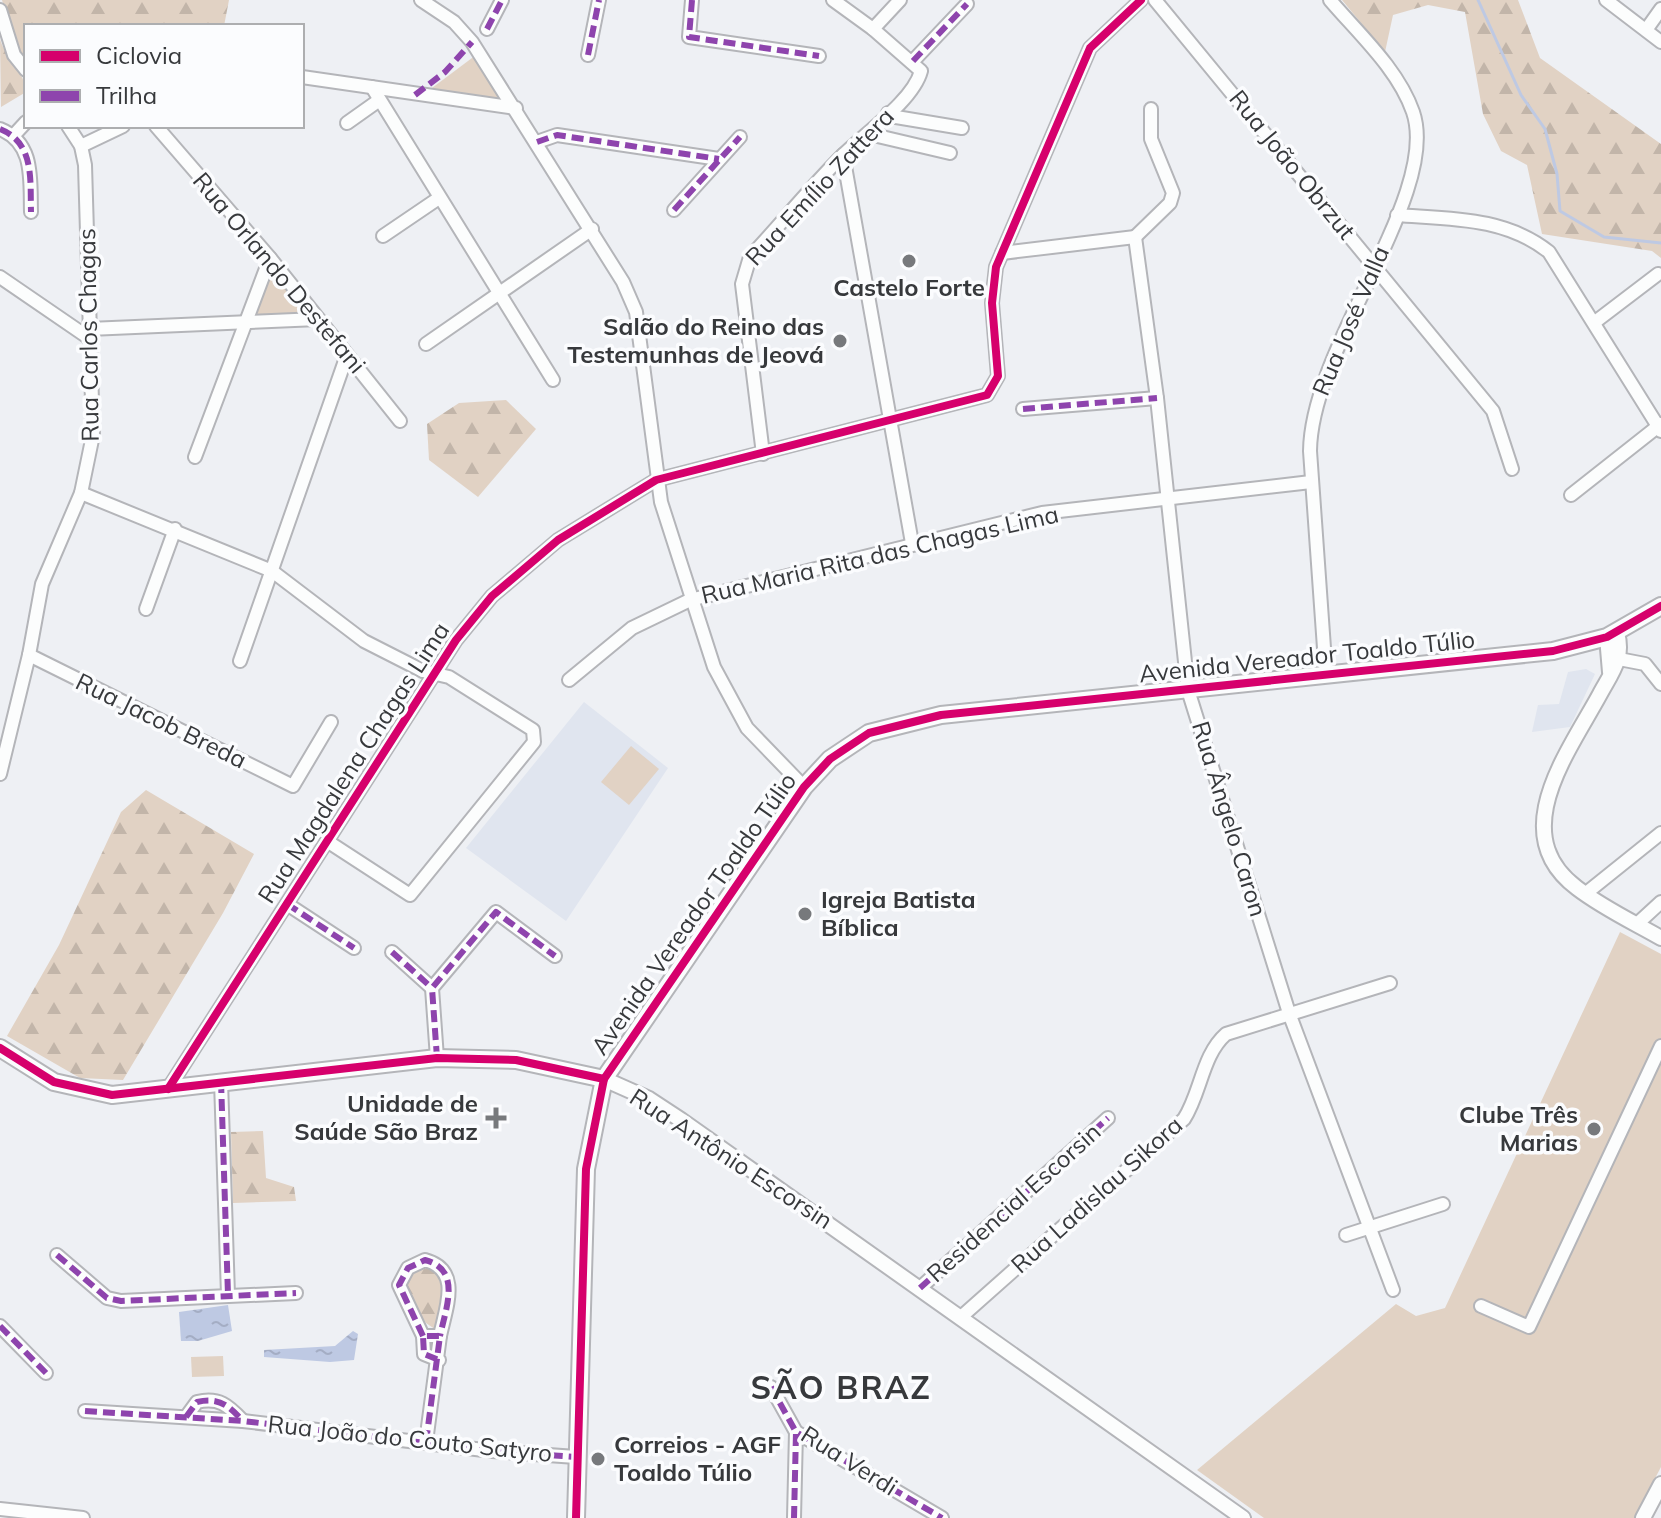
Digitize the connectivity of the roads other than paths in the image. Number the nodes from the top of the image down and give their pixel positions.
1 (421, 0) edge
2 (502, 0) edge
3 (599, 0) edge
4 (692, 0) edge
5 (833, 0) edge
6 (900, 0) edge
7 (1141, 0) edge
8 (1155, 0) edge
9 (1330, 0) edge
10 (1606, 0) edge
11 (967, 4) dead end
12 (1661, 9) edge
13 (0, 10) edge
14 (487, 29) dead end
15 (873, 29) junction
16 (1646, 30) junction
17 (1661, 42) edge
18 (588, 55) dead end
19 (819, 56) dead end
20 (917, 66) junction
21 (24, 68) edge
22 (304, 77) edge
23 (372, 87) junction
24 (378, 101) junction
25 (516, 108) junction
26 (1151, 109) dead end
27 (888, 113) junction
28 (347, 123) dead end
29 (24, 124) edge
30 (69, 128) edge
31 (119, 128) edge
32 (158, 128) edge
33 (962, 128) dead end
34 (0, 129) edge
35 (869, 134) junction
36 (14, 135) junction
37 (740, 137) dead end
38 (537, 142) junction
39 (81, 146) junction
40 (950, 153) dead end
41 (843, 155) junction
42 (719, 159) junction
43 (439, 198) junction
44 (674, 210) dead end
45 (31, 212) dead end
46 (1397, 215) junction
47 (592, 229) junction
48 (383, 236) dead end
49 (1135, 237) junction
50 (1002, 253) junction
51 (270, 258) junction
52 (1373, 266) junction
53 (1658, 274) dead end
54 (0, 277) edge
55 (499, 294) junction
56 (318, 319) junction
57 (1595, 322) junction
58 (244, 323) junction
59 (89, 334) junction
60 (426, 344) dead end
61 (347, 355) junction
62 (553, 380) dead end
63 (1157, 398) junction
64 (1023, 409) dead end
65 (890, 420) junction
66 (400, 421) dead end
67 (1660, 427) edge
68 (763, 454) junction
69 (195, 457) dead end
70 (1512, 469) dead end
71 (656, 480) junction
72 (1311, 482) junction
73 (81, 493) junction
74 (1571, 495) dead end
75 (1166, 498) junction
76 (175, 529) junction
77 (912, 543) junction
78 (272, 571) junction
79 (690, 600) junction
80 (1661, 606) edge
81 (146, 609) dead end
82 (1612, 635) junction
83 (29, 655) junction
84 (1619, 659) junction
85 (240, 661) dead end
86 (435, 674) junction
87 (1326, 676) junction
88 (1609, 677) junction
89 (569, 680) dead end
90 (1661, 684) edge
91 (1188, 690) junction
92 (331, 722) dead end
93 (0, 774) edge
94 (804, 787) junction
95 (1660, 836) edge
96 (327, 841) junction
97 (1585, 894) junction
98 (1661, 902) edge
99 (287, 904) junction
100 (1637, 924) junction
101 (1661, 938) edge
102 (354, 948) dead end
103 (392, 952) dead end
104 (555, 956) dead end
105 (1390, 983) dead end
106 (432, 988) junction
107 (1289, 1013) junction
108 (1661, 1046) edge
109 (0, 1048) edge
110 (437, 1058) junction
111 (604, 1079) junction
112 (221, 1081) junction
113 (168, 1089) junction
114 (1108, 1118) dead end
115 (1443, 1204) dead end
116 (1370, 1228) junction
117 (1346, 1235) dead end
118 (57, 1255) dead end
119 (920, 1288) junction
120 (1393, 1290) dead end
121 (296, 1293) dead end
122 (228, 1295) junction
123 (1481, 1306) dead end
124 (961, 1317) junction
125 (0, 1326) edge
126 (423, 1336) junction
127 (440, 1336) junction
128 (439, 1360) junction
129 (46, 1373) dead end
130 (771, 1387) dead end
131 (85, 1411) dead end
132 (186, 1417) junction
133 (243, 1421) junction
134 (796, 1432) junction
135 (426, 1442) junction
136 (576, 1457) junction
137 (1661, 1484) edge
138 (0, 1509) edge
139 (44, 1516) edge
140 (83, 1518) edge
141 (576, 1518) edge
142 (794, 1518) edge
143 (942, 1518) edge
144 (1243, 1518) edge
145 (1643, 1518) edge

1 - 25 street
2 - 14 street
3 - 18 street
4 - 19 street
5 - 15 street
6 - 15 street
7 - 50 street
8 - 52 street, Rua João Obrzut
9 - 46 street, Rua José Valla
10 - 16 street
11 - 20 street, Rua Emílio Zattera
12 - 16 street
13 - 21 street
15 - 20 street
16 - 17 street
20 - 27 street, Rua Emílio Zattera
22 - 23 street
23 - 24 street
23 - 25 street
24 - 28 street
24 - 43 street
25 - 38 street
26 - 49 street
27 - 33 street
27 - 35 street, Rua Emílio Zattera
29 - 36 street
30 - 39 street, Rua Carlos Chagas
31 - 39 street
32 - 51 street, Rua Orlando Destefani
34 - 36 street
35 - 40 street
35 - 41 street, Rua Emílio Zattera
36 - 45 street
37 - 42 street
38 - 42 street
38 - 47 street
39 - 59 street, Rua Carlos Chagas
41 - 65 street
41 - 68 street, Rua Emílio Zattera
42 - 44 street
43 - 48 street
43 - 55 street
46 - 52 street, Rua José Valla
46 - 57 street
47 - 55 street
47 - 71 street
49 - 50 street
49 - 63 street, Rua Ângelo Caron
50 - 65 street, Rua Magdalena Chagas Lima
51 - 56 street, Rua Orlando Destefani
51 - 58 street
52 - 70 street, Rua João Obrzut
52 - 72 street, Rua José Valla
53 - 57 street
54 - 59 street
55 - 60 street
55 - 62 street
56 - 58 street
56 - 61 street, Rua Orlando Destefani
57 - 67 street
58 - 59 street
58 - 69 street
59 - 73 street, Rua Carlos Chagas
61 - 66 street, Rua Orlando Destefani
61 - 78 street
63 - 64 street
63 - 75 street, Rua Ângelo Caron
65 - 68 street, Rua Magdalena Chagas Lima
65 - 77 street
67 - 74 street
68 - 71 street, Rua Magdalena Chagas Lima
71 - 79 street
71 - 86 street, Rua Magdalena Chagas Lima
72 - 75 street, Rua Maria Rita das Chagas Lima
72 - 87 street, Rua José Valla
73 - 76 street
73 - 83 street, Rua Carlos Chagas
75 - 77 street, Rua Maria Rita das Chagas Lima
75 - 91 street, Rua Ângelo Caron
76 - 78 street
76 - 81 street
77 - 79 street, Rua Maria Rita das Chagas Lima
78 - 85 street
78 - 86 street
79 - 89 street, Rua Maria Rita das Chagas Lima
79 - 94 street
80 - 82 main road, Avenida Vereador Toaldo Túlio
82 - 84 street
82 - 87 main road, Avenida Vereador Toaldo Túlio
82 - 88 street
83 - 92 street, Rua Jacob Breda
83 - 93 street, Rua Carlos Chagas
84 - 88 street
84 - 90 street
86 - 96 street, Rua Magdalena Chagas Lima
86 - 96 street
87 - 91 main road, Avenida Vereador Toaldo Túlio
88 - 97 street
91 - 94 main road, Avenida Vereador Toaldo Túlio
91 - 107 street, Rua Ângelo Caron
94 - 111 main road, Avenida Vereador Toaldo Túlio
95 - 97 street
96 - 99 street, Rua Magdalena Chagas Lima
97 - 100 street
98 - 100 street
99 - 102 street
99 - 113 street, Rua Magdalena Chagas Lima
100 - 101 street
103 - 106 street
104 - 106 street
105 - 107 street, Rua Ladislau Sikora
106 - 110 street
107 - 116 street, Rua Ângelo Caron
107 - 124 street, Rua Ladislau Sikora
108 - 123 street
109 - 113 main road, Rua Antônio Escorsin
110 - 111 main road, Rua Antônio Escorsin
110 - 112 main road, Rua Antônio Escorsin
111 - 119 street, Rua Antônio Escorsin
111 - 136 main road, Avenida Vereador Toaldo Túlio
112 - 113 main road, Rua Antônio Escorsin
112 - 122 street
114 - 119 street, Residencial Escorsin
115 - 116 street
116 - 117 street
116 - 120 street, Rua Ângelo Caron
118 - 122 street
119 - 124 street, Rua Antônio Escorsin
121 - 122 street
124 - 144 street, Rua Antônio Escorsin
125 - 129 street
126 - 127 street
126 - 127 street
126 - 128 street
127 - 128 street
128 - 135 street
130 - 134 street, Rua Verdi
131 - 132 street, Rua João do Couto Satyro
132 - 133 street, Rua João do Couto Satyro
132 - 133 street, Rua João do Couto Satyro
133 - 135 street, Rua João do Couto Satyro
134 - 142 street
134 - 143 street, Rua Verdi
135 - 136 street, Rua João do Couto Satyro
136 - 141 main road, Avenida Vereador Toaldo Túlio
137 - 145 street
138 - 139 street
139 - 140 street

